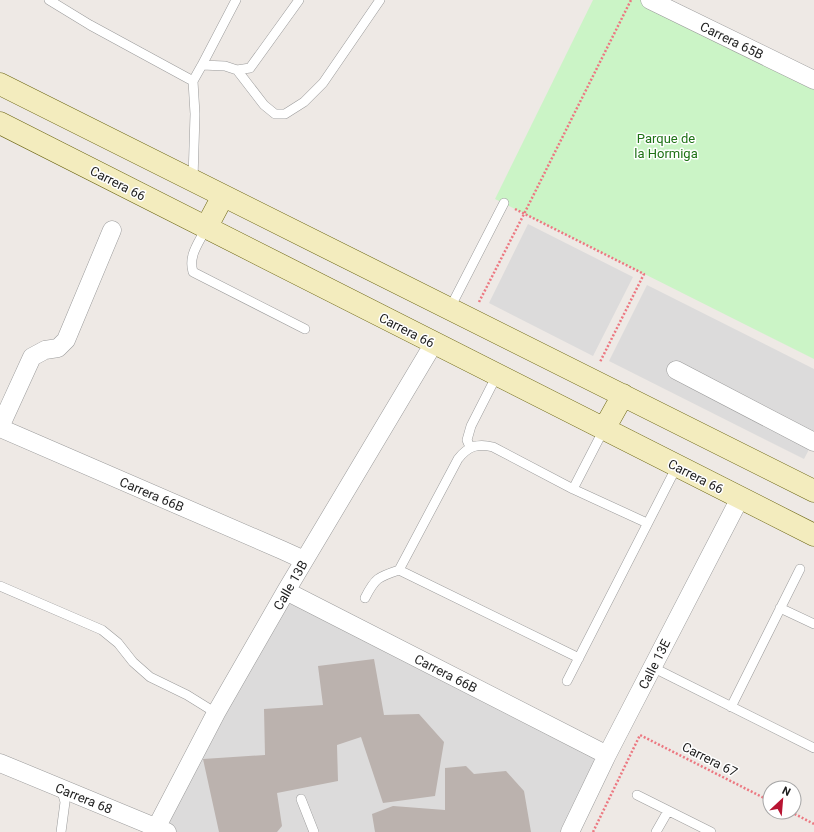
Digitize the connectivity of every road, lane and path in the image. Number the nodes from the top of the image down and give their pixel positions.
1 (49, 0) edge
2 (236, 0) edge
3 (299, 0) edge
4 (380, 0) edge
5 (631, 0) edge
6 (650, 0) edge
7 (202, 65) junction
8 (237, 70) junction
9 (814, 80) edge
10 (193, 81) junction
11 (0, 84) edge
12 (0, 123) edge
13 (193, 181) junction
14 (223, 196) junction
15 (504, 203) dead end
16 (524, 214) junction
17 (206, 228) junction
18 (112, 230) dead end
19 (478, 304) dead end
20 (450, 308) junction
21 (305, 329) dead end
22 (434, 343) junction
23 (599, 364) dead end
24 (676, 370) dead end
25 (497, 375) junction
26 (623, 395) junction
27 (0, 427) edge
28 (604, 429) junction
29 (814, 442) edge
30 (470, 448) junction
31 (677, 466) junction
32 (812, 486) edge
33 (572, 489) junction
34 (740, 498) junction
35 (647, 523) junction
36 (814, 535) edge
37 (304, 560) junction
38 (800, 569) dead end
39 (399, 570) junction
40 (0, 586) edge
41 (286, 591) junction
42 (364, 598) dead end
43 (780, 608) junction
44 (814, 624) edge
45 (579, 658) junction
46 (652, 667) junction
47 (567, 681) dead end
48 (731, 707) junction
49 (216, 714) junction
50 (814, 748) edge
51 (607, 755) junction
52 (0, 763) edge
53 (61, 788) junction
54 (637, 795) dead end
55 (762, 797) edge
56 (301, 799) dead end
57 (668, 811) junction
58 (802, 818) edge
59 (814, 824) edge
60 (160, 831) edge
61 (61, 832) edge
62 (314, 832) edge
63 (570, 832) edge
64 (593, 832) edge
65 (656, 832) edge
66 (711, 832) edge

1 - 10 lane
2 - 7 lane
3 - 8 lane
4 - 8 lane
5 - 16 path
6 - 9 street, Carrera 65B
7 - 8 lane
7 - 10 lane
10 - 13 lane
11 - 13 main road
12 - 17 main road, Carrera 66
13 - 14 main road
14 - 17 main road
14 - 20 main road
15 - 20 lane
16 - 19 path
16 - 23 path
17 - 21 lane
17 - 22 main road, Carrera 66
18 - 27 street
20 - 26 main road
22 - 25 main road, Carrera 66
22 - 37 street, Calle 13B
24 - 29 street
25 - 28 main road, Carrera 66
25 - 30 lane
26 - 28 main road
26 - 32 main road
27 - 37 street, Carrera 66B
28 - 31 main road, Carrera 66
28 - 33 lane
30 - 33 lane
30 - 39 lane
31 - 34 main road, Carrera 66
31 - 35 lane
33 - 35 lane
34 - 36 main road, Carrera 66
34 - 46 street, Calle 13E
35 - 45 lane
37 - 41 street, Calle 13B
38 - 43 lane
39 - 42 lane
39 - 45 lane
40 - 49 lane
41 - 49 street, Calle 13B
41 - 51 street, Carrera 66B
43 - 44 lane
43 - 48 lane
45 - 47 lane
46 - 48 lane
46 - 51 street, Calle 13E
48 - 50 lane
49 - 60 street, Calle 13B
51 - 63 street, Calle 13E
52 - 53 street, Carrera 68
53 - 60 street, Carrera 68
53 - 61 lane
54 - 57 lane
55 - 64 path, Carrera 67
56 - 62 lane
57 - 65 lane
57 - 66 lane
58 - 59 path

